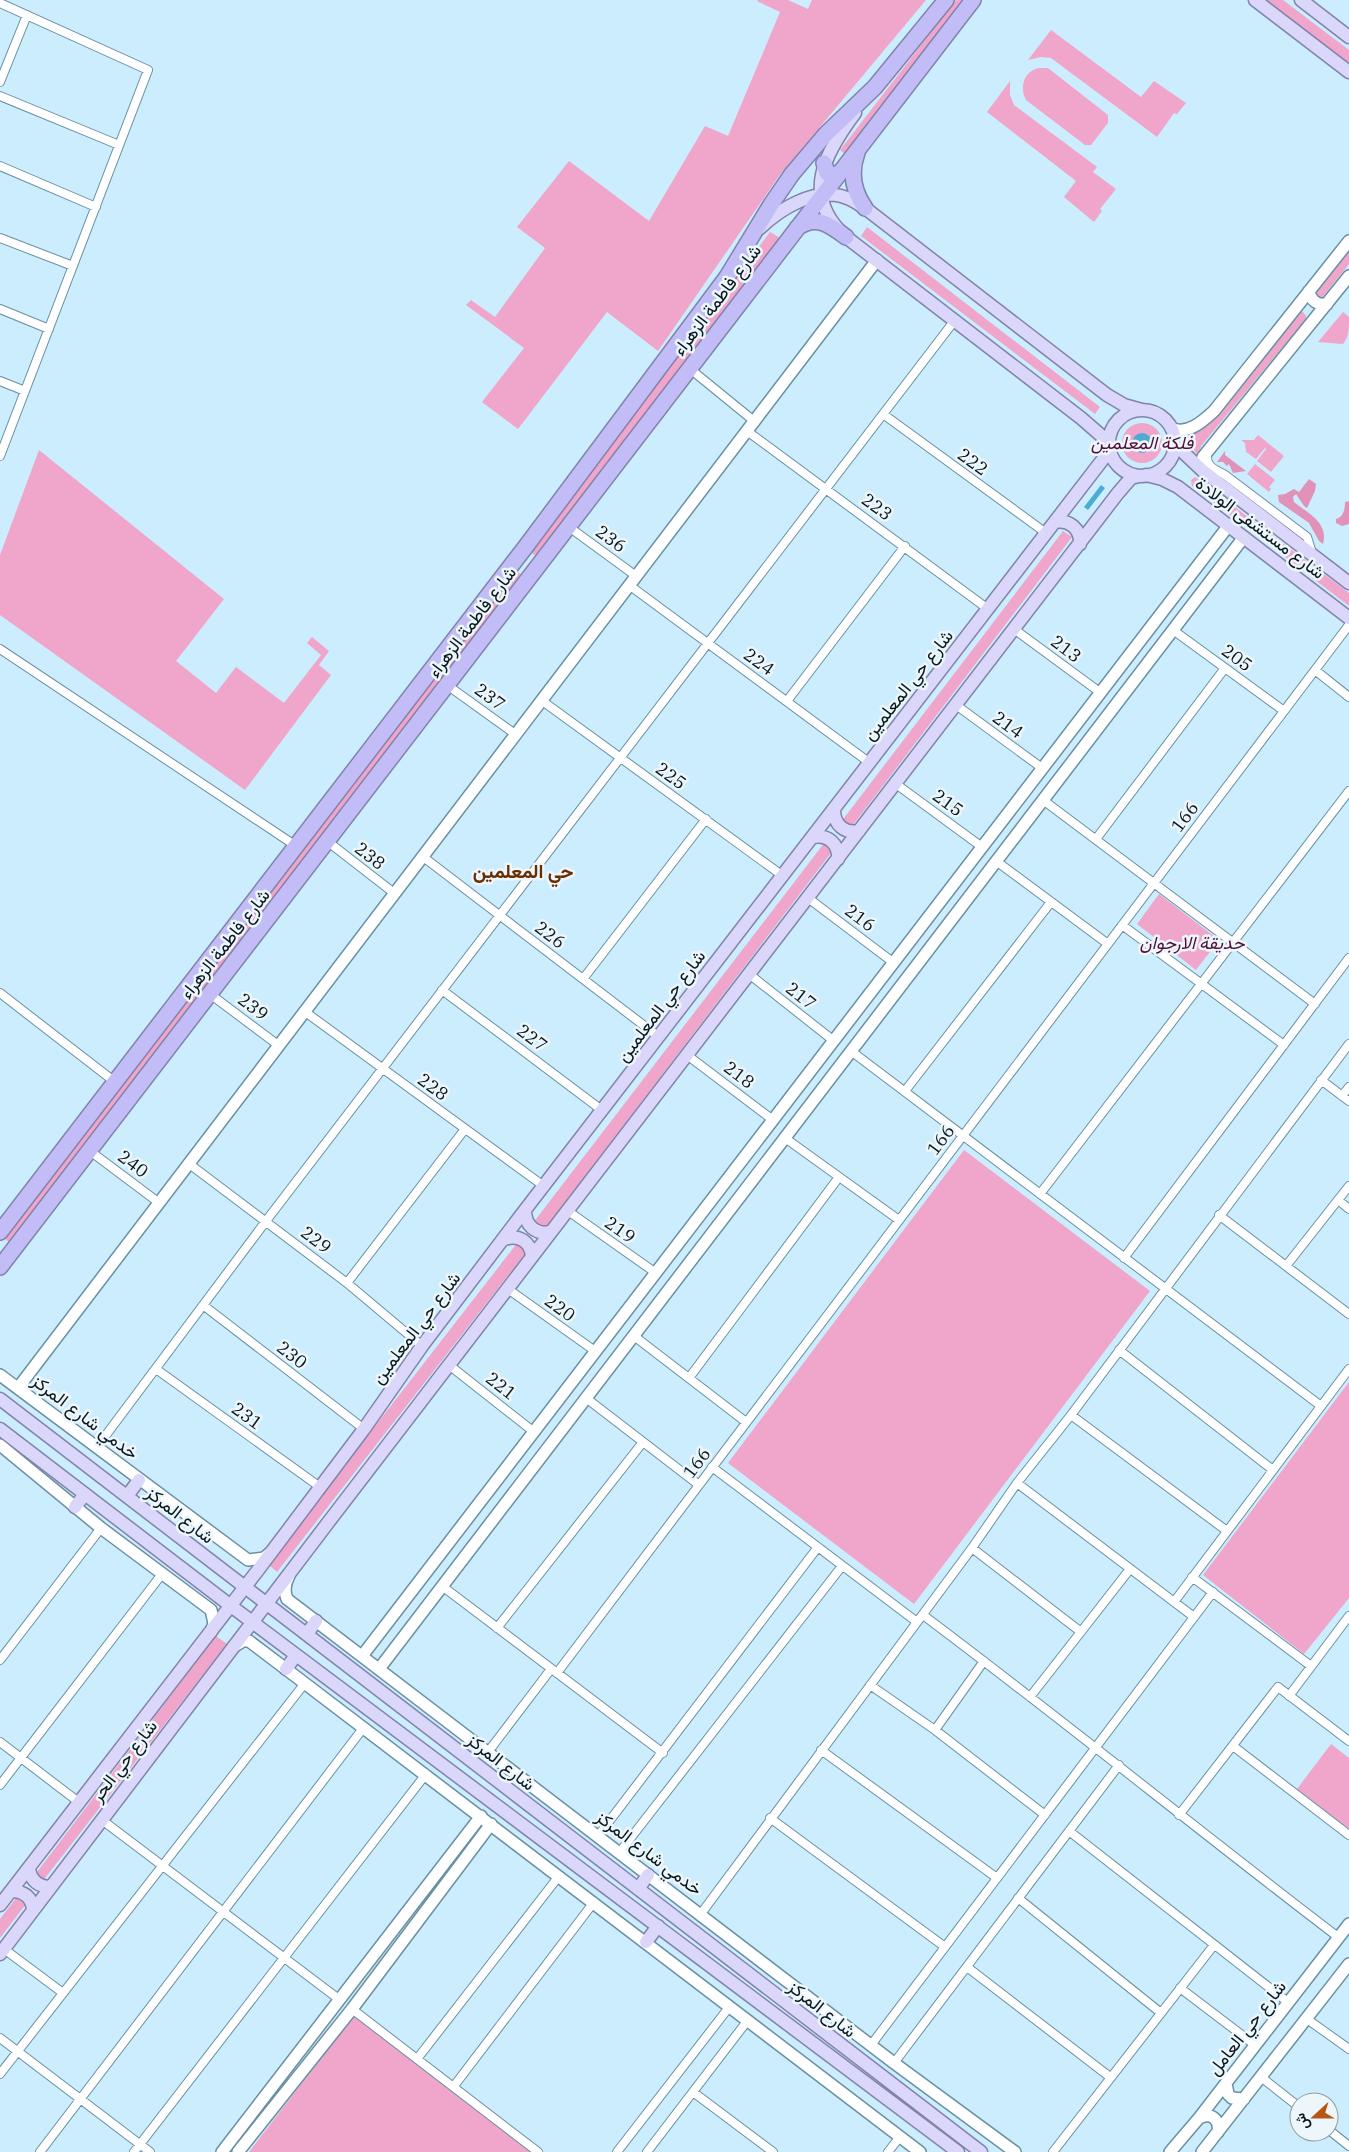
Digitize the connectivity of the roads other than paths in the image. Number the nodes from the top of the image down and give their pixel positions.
1 (946, 0) edge
2 (973, 0) edge
3 (1255, 0) edge
4 (1308, 2) edge
5 (0, 3) edge
6 (938, 7) edge
7 (27, 15) junction
8 (1349, 36) edge
9 (1348, 71) edge
10 (0, 82) edge
11 (875, 87) junction
12 (0, 96) edge
13 (864, 141) junction
14 (119, 145) junction
15 (824, 163) junction
16 (0, 166) edge
17 (839, 173) junction
18 (821, 195) junction
19 (847, 198) junction
20 (96, 207) junction
21 (865, 208) junction
22 (827, 215) junction
23 (791, 235) junction
24 (846, 237) junction
25 (0, 238) edge
26 (749, 241) junction
27 (1349, 241) edge
28 (877, 260) junction
29 (73, 266) junction
30 (1349, 276) edge
31 (1309, 291) junction
32 (1327, 304) junction
33 (1296, 308) junction
34 (0, 309) edge
35 (955, 320) junction
36 (1311, 324) junction
37 (49, 329) junction
38 (690, 368) junction
39 (0, 381) edge
40 (25, 391) junction
41 (1142, 410) junction
42 (883, 414) junction
43 (754, 421) junction
44 (747, 431) junction
45 (1172, 433) junction
46 (1110, 450) junction
47 (1207, 452) junction
48 (0, 456) edge
49 (1203, 471) junction
50 (1143, 476) junction
51 (826, 489) junction
52 (1055, 522) junction
53 (1229, 525) junction
54 (569, 527) junction
55 (1046, 533) junction
56 (1244, 537) junction
57 (1080, 544) junction
58 (527, 545) junction
59 (905, 546) junction
60 (1212, 547) junction
61 (1315, 557) junction
62 (1227, 558) junction
63 (544, 559) junction
64 (509, 568) junction
65 (633, 581) junction
66 (525, 583) junction
67 (1349, 583) edge
68 (988, 609) junction
69 (1349, 618) edge
70 (1349, 625) edge
71 (1014, 629) junction
72 (1173, 630) junction
73 (708, 643) junction
74 (0, 649) edge
75 (1225, 668) junction
76 (1314, 670) junction
77 (447, 685) junction
78 (1100, 693) junction
79 (1349, 697) edge
80 (541, 700) junction
81 (787, 701) junction
82 (956, 705) junction
83 (1284, 711) junction
84 (515, 734) junction
85 (620, 758) junction
86 (870, 764) junction
87 (1042, 768) junction
88 (896, 784) junction
89 (1349, 791) edge
90 (1043, 800) junction
91 (1013, 807) junction
92 (834, 810) junction
93 (706, 819) junction
94 (1028, 819) junction
95 (998, 827) junction
96 (859, 831) junction
97 (813, 837) junction
98 (1013, 839) junction
99 (1096, 839) junction
100 (327, 842) junction
101 (296, 846) junction
102 (982, 847) junction
103 (422, 856) junction
104 (838, 859) junction
105 (996, 862) junction
106 (783, 876) junction
107 (1154, 883) junction
108 (394, 893) junction
109 (808, 898) junction
110 (1051, 902) junction
111 (500, 915) junction
112 (1122, 925) junction
113 (1233, 942) junction
114 (1108, 944) junction
115 (1349, 958) edge
116 (894, 963) junction
117 (750, 974) junction
118 (582, 978) junction
119 (1201, 984) junction
120 (442, 990) junction
121 (210, 994) junction
122 (1, 995) edge
123 (1315, 1004) junction
124 (304, 1011) junction
125 (659, 1038) junction
126 (834, 1040) junction
127 (1349, 1044) edge
128 (278, 1045) junction
129 (1284, 1045) junction
130 (851, 1051) junction
131 (687, 1055) junction
132 (816, 1064) junction
133 (383, 1068) junction
134 (832, 1075) junction
135 (1321, 1080) junction
136 (115, 1082) junction
137 (800, 1084) junction
138 (1349, 1087) edge
139 (905, 1091) junction
140 (816, 1097) junction
141 (1346, 1098) edge
142 (603, 1111) junction
143 (773, 1120) junction
144 (465, 1129) junction
145 (963, 1135) junction
146 (785, 1138) junction
147 (90, 1151) junction
148 (188, 1163) junction
149 (839, 1177) junction
150 (1349, 1186) edge
151 (544, 1187) junction
152 (1040, 1194) junction
153 (1338, 1200) junction
154 (158, 1202) junction
155 (1349, 1209) edge
156 (525, 1210) junction
157 (568, 1211) junction
158 (1219, 1215) junction
159 (899, 1220) junction
160 (266, 1221) junction
161 (0, 1232) edge
162 (551, 1232) junction
163 (505, 1239) junction
164 (0, 1241) edge
165 (14, 1249) junction
166 (532, 1257) junction
167 (1124, 1258) junction
168 (1286, 1266) junction
169 (0, 1267) edge
170 (656, 1273) junction
171 (347, 1283) junction
172 (508, 1289) junction
173 (1165, 1289) junction
174 (203, 1305) junction
175 (1349, 1314) edge
176 (634, 1336) junction
177 (422, 1346) junction
178 (1119, 1350) junction
179 (595, 1352) junction
180 (450, 1365) junction
181 (156, 1369) junction
182 (1349, 1369) edge
183 (0, 1375) edge
184 (689, 1378) junction
185 (18, 1388) junction
186 (586, 1398) junction
187 (0, 1399) edge
188 (1321, 1406) junction
189 (1071, 1415) junction
190 (746, 1422) junction
191 (0, 1428) edge
192 (364, 1429) junction
193 (534, 1432) junction
194 (643, 1442) junction
195 (0, 1445) edge
196 (97, 1447) junction
197 (712, 1467) junction
198 (1273, 1470) junction
199 (502, 1473) junction
200 (139, 1480) junction
201 (1017, 1483) junction
202 (519, 1485) junction
203 (699, 1485) junction
204 (320, 1487) junction
205 (85, 1494) junction
206 (486, 1495) junction
207 (127, 1496) junction
208 (76, 1507) junction
209 (502, 1508) junction
210 (102, 1528) junction
211 (1227, 1531) junction
212 (818, 1547) junction
213 (972, 1548) junction
214 (272, 1552) junction
215 (842, 1566) junction
216 (1130, 1569) junction
217 (291, 1571) junction
218 (162, 1574) junction
219 (1192, 1577) junction
220 (442, 1586) junction
221 (245, 1587) junction
222 (1213, 1592) junction
223 (1174, 1602) junction
224 (267, 1603) junction
225 (231, 1606) junction
226 (923, 1615) junction
227 (1349, 1616) edge
228 (1194, 1617) junction
229 (316, 1621) junction
230 (252, 1622) junction
231 (917, 1622) junction
232 (1346, 1627) edge
233 (497, 1628) junction
234 (382, 1629) junction
235 (211, 1632) junction
236 (1081, 1632) junction
237 (307, 1634) junction
238 (400, 1641) junction
239 (232, 1648) junction
240 (296, 1655) junction
241 (362, 1656) junction
242 (0, 1660) edge
243 (984, 1661) junction
244 (1311, 1666) junction
245 (286, 1669) junction
246 (379, 1669) junction
247 (554, 1671) junction
248 (305, 1683) junction
249 (870, 1685) junction
250 (1289, 1696) junction
251 (1030, 1697) junction
252 (364, 1727) junction
253 (935, 1730) junction
254 (1349, 1741) edge
255 (0, 1742) edge
256 (1232, 1746) junction
257 (1096, 1747) junction
258 (821, 1750) junction
259 (488, 1752) junction
260 (663, 1753) junction
261 (21, 1758) junction
262 (1119, 1765) junction
263 (426, 1774) junction
264 (0, 1785) edge
265 (80, 1803) junction
266 (1045, 1815) junction
267 (1179, 1815) junction
268 (770, 1818) junction
269 (102, 1820) junction
270 (486, 1820) junction
271 (1069, 1831) junction
272 (1349, 1835) edge
273 (598, 1836) junction
274 (619, 1852) junction
275 (163, 1865) junction
276 (29, 1869) junction
277 (648, 1875) junction
278 (559, 1876) junction
279 (997, 1878) junction
280 (51, 1887) junction
281 (638, 1889) junction
282 (11, 1891) junction
283 (1018, 1898) junction
284 (594, 1902) junction
285 (0, 1905) edge
286 (33, 1910) junction
287 (224, 1912) junction
288 (700, 1915) junction
289 (1349, 1924) edge
290 (658, 1926) junction
291 (1338, 1937) junction
292 (646, 1942) junction
293 (1214, 1945) junction
294 (945, 1947) junction
295 (2, 1952) edge
296 (284, 1958) junction
297 (1349, 1964) edge
298 (967, 1967) junction
299 (1180, 1988) junction
300 (63, 1993) junction
301 (340, 2000) junction
302 (1289, 2003) junction
303 (730, 2006) junction
304 (352, 2009) junction
305 (1161, 2013) junction
306 (1307, 2019) junction
307 (748, 2020) junction
308 (0, 2038) edge
309 (871, 2045) junction
310 (1255, 2045) junction
311 (1349, 2049) edge
312 (18, 2051) junction
313 (417, 2058) junction
314 (894, 2062) junction
315 (0, 2074) edge
316 (1110, 2077) junction
317 (1261, 2077) junction
318 (1226, 2083) junction
319 (454, 2086) junction
320 (693, 2092) junction
321 (81, 2099) junction
322 (1244, 2099) junction
323 (1289, 2099) edge
324 (1199, 2118) junction
325 (1218, 2132) junction
326 (899, 2138) junction
327 (1339, 2138) edge
328 (140, 2144) junction
329 (1349, 2146) edge
330 (619, 2149) edge
331 (915, 2151) edge
332 (40, 2152) edge
333 (134, 2152) edge
334 (150, 2152) edge
335 (222, 2152) edge
336 (238, 2152) edge
337 (538, 2152) edge
338 (628, 2152) edge
339 (647, 2152) edge
340 (773, 2152) edge
341 (888, 2152) edge
342 (958, 2152) edge
343 (981, 2152) edge
344 (1014, 2152) edge
345 (1053, 2152) edge
346 (1170, 2152) edge
347 (1202, 2152) edge

1 - 6 highway, شارع فاطمة الزهراء
2 - 13 highway, شارع فاطمة الزهراء
3 - 9 main road
4 - 8 main road
5 - 7 street
6 - 11 highway, شارع فاطمة الزهراء
7 - 10 street
7 - 14 street
11 - 15 main road
11 - 26 highway, شارع فاطمة الزهراء
12 - 14 street
13 - 17 highway, شارع فاطمة الزهراء
13 - 21 highway
14 - 20 street
15 - 17 highway
15 - 18 main road
16 - 20 street
17 - 18 highway, شارع فاطمة الزهراء
18 - 19 main road
18 - 22 main road
18 - 23 highway, شارع فاطمة الزهراء
18 - 26 main road
19 - 21 main road
19 - 22 main road
20 - 29 street
21 - 41 main road
22 - 24 main road
23 - 24 highway
23 - 38 highway, شارع فاطمة الزهراء
24 - 28 main road
25 - 29 street
26 - 58 highway, شارع فاطمة الزهراء
27 - 31 street
28 - 35 main road
28 - 43 street
29 - 37 street
30 - 32 street
31 - 32 street
31 - 33 street
32 - 36 street
33 - 36 street
33 - 45 street
34 - 37 street
35 - 42 street
35 - 46 main road
36 - 47 street
37 - 40 street
38 - 43 street
38 - 54 highway, شارع فاطمة الزهراء
39 - 40 street
40 - 48 street
41 - 45 main road
41 - 46 main road
42 - 51 street
42 - 55 street, 222
43 - 44 street
44 - 51 street, 223
44 - 65 street
45 - 49 main road, شارع مستشفى الولادة
45 - 50 main road
46 - 50 main road
46 - 52 main road, شارع حي المعلمين
47 - 49 street
47 - 61 street
49 - 61 main road, شارع مستشفى الولادة
50 - 53 main road, شارع مستشفى الولادة
50 - 57 main road
51 - 59 street, 223
51 - 73 street
52 - 55 main road, شارع حي المعلمين
52 - 57 main road
53 - 56 main road, شارع مستشفى الولادة
53 - 60 street
54 - 63 highway, شارع فاطمة الزهراء
54 - 65 street, 236
55 - 68 main road, شارع حي المعلمين
56 - 62 street
56 - 69 main road, شارع مستشفى الولادة
57 - 71 main road
58 - 63 highway
58 - 64 highway, شارع فاطمة الزهراء
59 - 68 street, 223
59 - 81 street
60 - 62 street
60 - 78 street
61 - 67 main road, شارع مستشفى الولادة
62 - 72 street
63 - 66 highway, شارع فاطمة الزهراء
64 - 66 highway
64 - 101 highway, شارع فاطمة الزهراء
65 - 73 street, 224
65 - 80 street
66 - 77 highway, شارع فاطمة الزهراء
68 - 86 main road, شارع حي المعلمين
70 - 76 street, 166
71 - 78 street, 213
71 - 82 main road
72 - 75 street, 205
72 - 90 street
73 - 81 street, 224
73 - 85 street
74 - 101 street
75 - 83 street, 205
75 - 99 street
76 - 79 street
76 - 83 street, 166
77 - 84 street, 237
77 - 100 highway, شارع فاطمة الزهراء
78 - 87 street
80 - 84 street
80 - 85 street, 225
81 - 86 street, 224
82 - 87 street, 214
82 - 88 main road
83 - 107 street, 166
84 - 103 street
85 - 93 street, 225
85 - 111 street
86 - 92 main road, شارع حي المعلمين
87 - 91 street
88 - 96 main road
88 - 102 street, 215
89 - 113 street
90 - 94 street
90 - 99 street
91 - 94 street
91 - 95 street
92 - 96 main road
92 - 97 main road, شارع حي المعلمين
93 - 106 street, 225
93 - 118 street
94 - 98 street
95 - 98 street
95 - 102 street
96 - 104 main road
97 - 104 main road
97 - 106 main road, شارع حي المعلمين
98 - 105 street
99 - 107 street
100 - 108 street, 238
100 - 121 highway, شارع فاطمة الزهراء
101 - 136 highway, شارع فاطمة الزهراء
102 - 116 street
103 - 108 street
103 - 111 street, 226
104 - 109 main road
105 - 110 street
105 - 130 street
106 - 125 main road, شارع حي المعلمين
107 - 112 street, 166
107 - 113 street
108 - 124 street
109 - 116 street, 216
109 - 117 main road
110 - 114 street
110 - 139 street
111 - 118 street, 226
111 - 120 street
112 - 114 street, 166
112 - 119 street
113 - 119 street
113 - 123 street
114 - 145 street, 166
115 - 123 street
116 - 126 street
117 - 126 street, 217
117 - 131 main road
118 - 125 street, 226
119 - 129 street
119 - 152 street
120 - 133 street
120 - 142 street, 227
121 - 128 street, 239
121 - 147 highway, شارع فاطمة الزهراء
122 - 136 street
123 - 129 street
124 - 128 street
124 - 133 street, 228
125 - 142 main road, شارع حي المعلمين
126 - 132 street
127 - 135 street
128 - 148 street
129 - 167 street
130 - 134 street
130 - 139 street
131 - 143 street, 218
131 - 157 main road
132 - 134 street
132 - 137 street
133 - 144 street, 228
133 - 160 street
134 - 140 street
135 - 141 street
135 - 158 street
136 - 161 highway, شارع فاطمة الزهراء
137 - 140 street
137 - 143 street
138 - 141 street
139 - 145 street
140 - 146 street
142 - 151 main road, شارع حي المعلمين
143 - 170 street
144 - 151 street, 228
144 - 171 street
145 - 152 street
145 - 159 street, 166
146 - 149 street
146 - 176 street
147 - 154 street, 240
147 - 165 highway, شارع فاطمة الزهراء
148 - 154 street
148 - 160 street, 229
149 - 159 street
149 - 184 street
150 - 153 street
151 - 156 main road, شارع حي المعلمين
152 - 167 street
153 - 155 street
153 - 168 street
154 - 185 street
156 - 162 main road
156 - 163 main road, شارع حي المعلمين
157 - 162 main road
157 - 170 street, 219
158 - 168 street
158 - 173 street
159 - 190 street, 166
160 - 171 street, 229
160 - 174 street
162 - 166 main road
163 - 166 main road
163 - 177 main road, شارع حي المعلمين
164 - 165 highway
165 - 169 highway, شارع فاطمة الزهراء
166 - 172 main road
167 - 173 street
168 - 175 street
170 - 179 street
171 - 177 street, 229
172 - 179 street, 220
172 - 180 main road
173 - 178 street
173 - 188 street
174 - 181 street
174 - 192 street, 230
176 - 184 street
176 - 186 street
177 - 192 main road, شارع حي المعلمين
178 - 189 street
178 - 198 street
179 - 193 street
180 - 193 street, 221
180 - 217 main road
181 - 196 street
181 - 204 street, 231
182 - 188 street
183 - 185 street, خدمي شارع المركز
184 - 190 street
185 - 196 street, خدمي شارع المركز
186 - 194 street
186 - 202 street
187 - 207 main road, شارع المركز
188 - 198 street
189 - 201 street
189 - 211 street
190 - 197 street, 166
191 - 205 main road, شارع المركز
192 - 204 main road, شارع حي المعلمين
193 - 199 street
194 - 203 street
194 - 233 street
195 - 208 street
196 - 200 street, خدمي شارع المركز
197 - 203 street, 166
197 - 212 street
198 - 211 street
199 - 202 street
199 - 206 street
200 - 207 main road
200 - 214 street, خدمي شارع المركز
201 - 213 street
201 - 216 street
202 - 209 street
203 - 247 street, 166
204 - 214 main road, شارع حي المعلمين
205 - 208 main road
205 - 225 main road, شارع المركز
206 - 209 street
206 - 234 street
207 - 221 main road, شارع المركز
208 - 210 street
209 - 220 street
210 - 218 street
210 - 242 street
211 - 219 street
212 - 215 street
212 - 260 street
213 - 226 street
213 - 236 street
214 - 221 main road, شارع حي المعلمين
215 - 231 street
215 - 274 street
216 - 223 street
216 - 236 street
217 - 224 main road, شارع حي الحر
217 - 229 street, خدمي شارع المركز
218 - 235 street
218 - 261 street
219 - 222 street
219 - 223 street
220 - 233 street
220 - 238 street
221 - 224 main road, شارع المركز
221 - 225 main road, شارع حي الحر
222 - 228 street
222 - 244 street
223 - 228 street
224 - 230 main road, شارع حي الحر
224 - 237 main road, شارع المركز
225 - 230 main road, شارع المركز
225 - 235 main road, شارع حي الحر
226 - 231 street
226 - 243 street
227 - 232 street
228 - 257 street
229 - 237 main road
229 - 241 street, خدمي شارع المركز
230 - 239 main road, شارع حي الحر
230 - 240 main road, شارع المركز
231 - 249 street
232 - 244 street
233 - 247 street
234 - 238 street
234 - 241 street
235 - 265 main road, شارع حي الحر
236 - 251 street
237 - 281 main road, شارع المركز
238 - 246 street
239 - 245 street
239 - 269 main road, شارع حي الحر
240 - 245 main road
240 - 290 main road, شارع المركز
241 - 246 street, خدمي شارع المركز
243 - 251 street
243 - 253 street
244 - 250 street
245 - 248 street
246 - 259 street, خدمي شارع المركز
247 - 259 street, 166
247 - 260 street
248 - 252 street
248 - 275 street
249 - 253 street
249 - 258 street
250 - 254 street
250 - 256 street
251 - 257 street
252 - 263 street
252 - 287 street
253 - 266 street
255 - 261 street
256 - 267 street
256 - 272 street
257 - 262 street
257 - 266 street
258 - 268 street
258 - 279 street
259 - 273 street, خدمي شارع المركز
260 - 273 street
261 - 264 street
261 - 265 street
262 - 267 street
262 - 271 street
263 - 270 street
263 - 296 street
265 - 276 main road, شارع حي الحر
266 - 279 street
267 - 291 street
268 - 288 street
268 - 294 street
269 - 275 street
269 - 280 main road, شارع حي الحر
270 - 278 street
270 - 301 street
270 - 304 street
271 - 283 street
271 - 293 street
273 - 274 street, خدمي شارع المركز
274 - 277 street, خدمي شارع المركز
275 - 287 street
275 - 300 street
276 - 280 main road
276 - 282 main road, شارع حي الحر
277 - 281 main road
277 - 288 street, خدمي شارع المركز
278 - 284 street
278 - 313 street
279 - 294 street
280 - 286 main road, شارع حي الحر
281 - 343 main road, شارع المركز
282 - 285 main road, شارع حي الحر
282 - 286 main road
283 - 298 street
283 - 305 street
284 - 292 street
284 - 319 street
286 - 295 main road, شارع حي الحر
287 - 296 street
287 - 321 street
288 - 309 street, خدمي شارع المركز
289 - 291 street, شارع حي العامل
290 - 292 main road
290 - 342 main road, شارع المركز
291 - 302 street, شارع حي العامل
292 - 303 street
293 - 299 street
293 - 302 street
294 - 309 street
295 - 300 street
296 - 301 street
296 - 328 street
297 - 306 street
298 - 314 street
298 - 316 street
299 - 305 street
299 - 310 street
300 - 312 street
301 - 335 street
302 - 310 street, شارع حي العامل
303 - 307 street
303 - 330 street
304 - 313 street
304 - 336 street
305 - 316 street
306 - 311 street
306 - 317 street
307 - 320 street
307 - 326 street
308 - 312 street
309 - 314 street, خدمي شارع المركز
310 - 318 street, شارع حي العامل
312 - 315 street
312 - 321 street
313 - 319 street
314 - 344 street, خدمي شارع المركز
316 - 345 street
317 - 322 street
317 - 323 street
318 - 322 street
318 - 324 street, شارع حي العامل
319 - 337 street
320 - 339 street
320 - 340 street
321 - 328 street
321 - 332 street
322 - 325 street
324 - 325 street
324 - 346 street, شارع حي العامل
325 - 347 street
326 - 331 street
326 - 341 street
327 - 329 street
328 - 333 street
328 - 334 street
330 - 338 street

